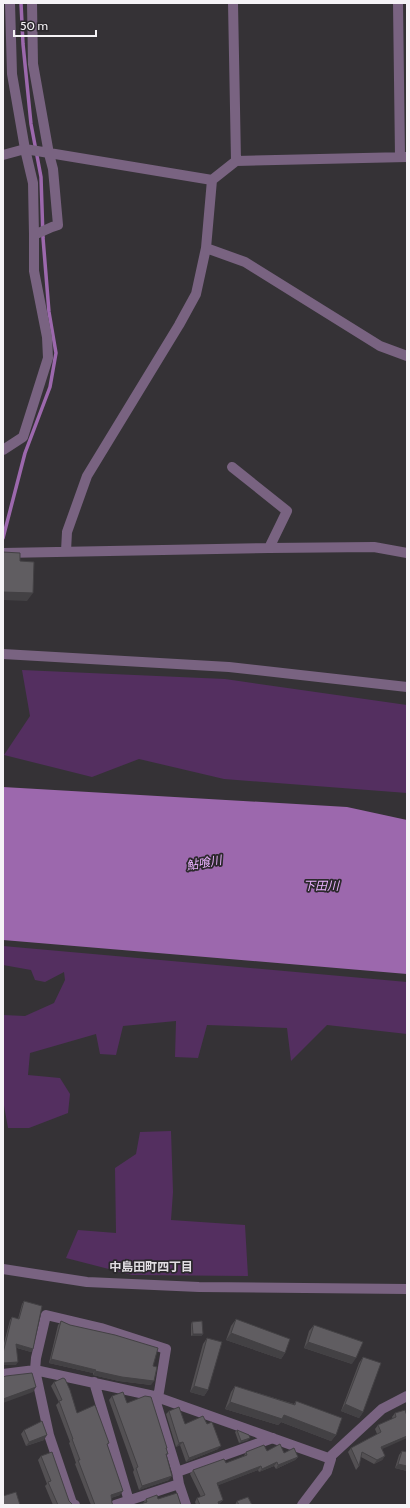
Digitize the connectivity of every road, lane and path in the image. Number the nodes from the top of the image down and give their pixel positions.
1 (10, 3) edge
2 (32, 3) edge
3 (233, 3) edge
4 (398, 3) edge
5 (27, 150) junction
6 (46, 153) junction
7 (3, 155) edge
8 (404, 157) edge
9 (236, 161) junction
10 (212, 180) junction
11 (36, 234) junction
12 (206, 248) junction
13 (407, 356) edge
14 (3, 450) edge
15 (232, 467) dead end
16 (269, 548) junction
17 (66, 551) junction
18 (3, 553) edge
19 (407, 553) edge
20 (3, 654) edge
21 (407, 687) edge
22 (3, 1269) edge
23 (407, 1289) edge
24 (35, 1370) junction
25 (3, 1374) edge
26 (94, 1382) junction
27 (407, 1396) edge
28 (156, 1397) junction
29 (273, 1438) junction
30 (331, 1456) dead end
31 (177, 1472) junction
32 (179, 1484) junction
33 (129, 1501) junction
34 (75, 1505) edge
35 (117, 1505) edge
36 (186, 1505) edge
37 (302, 1505) edge

1 - 5 street
2 - 6 street
3 - 9 street
4 - 8 street
5 - 6 street
5 - 7 street
5 - 11 street
6 - 10 street
6 - 11 street
8 - 9 street
9 - 10 street
10 - 12 street
11 - 14 street
12 - 13 street
12 - 17 street
15 - 16 street
16 - 17 street
16 - 19 street
17 - 18 street
20 - 21 street
22 - 23 street
24 - 25 street
24 - 26 street
24 - 28 street
24 - 34 street
26 - 28 street
26 - 33 street
27 - 30 street
28 - 29 street
28 - 31 street
29 - 31 street
29 - 37 street
31 - 32 street
32 - 33 street
32 - 36 street
33 - 35 street

